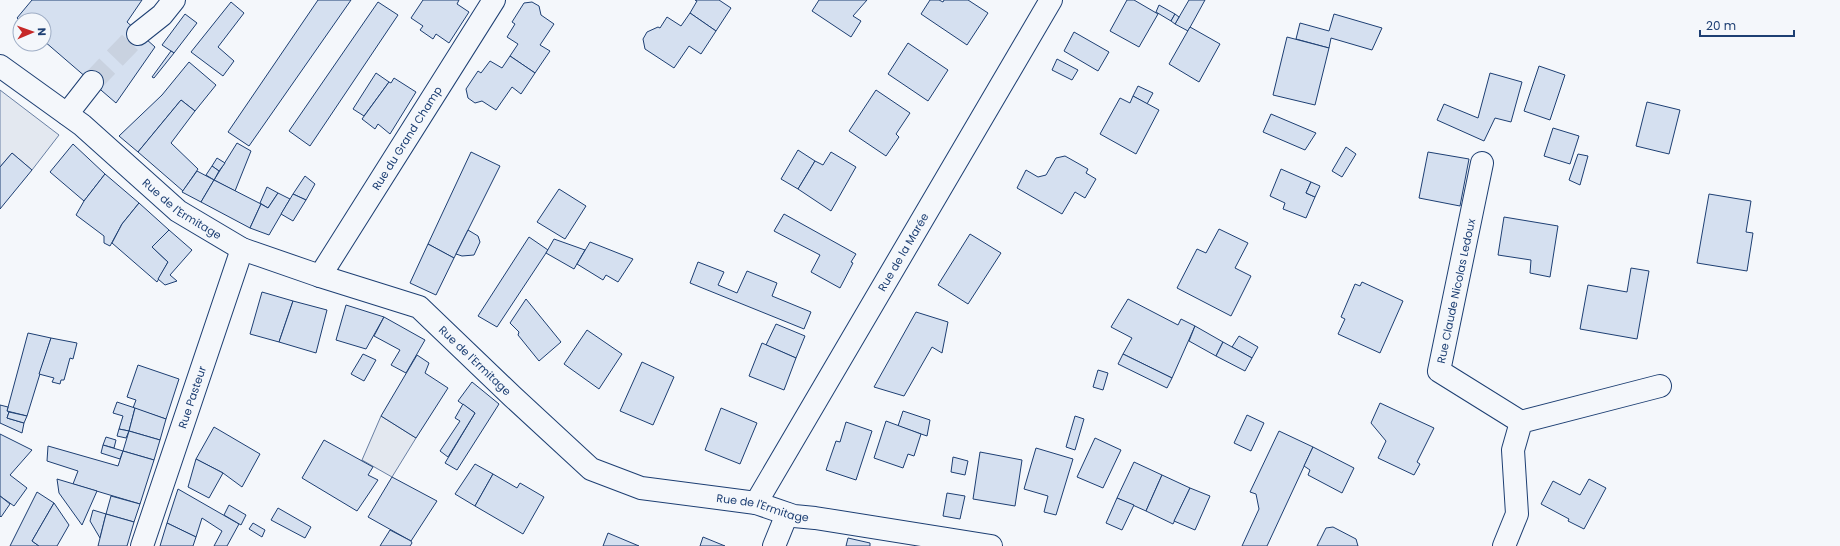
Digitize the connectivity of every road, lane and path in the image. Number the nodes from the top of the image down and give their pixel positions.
1 (174, 0) edge
2 (494, 0) edge
3 (1051, 0) edge
4 (138, 34) tunnel mouth
5 (0, 66) edge
6 (92, 82) tunnel mouth
7 (67, 114) junction
8 (1482, 163) dead end
9 (242, 249) junction
10 (320, 276) junction
11 (1660, 386) dead end
12 (1521, 422) junction
13 (756, 503) junction
14 (787, 514) junction
15 (142, 546) edge
16 (774, 546) edge
17 (991, 546) edge
18 (1504, 546) edge

1 - 4 street
2 - 10 street, Rue du Grand Champ
3 - 13 street, Rue de la Marée
5 - 7 street, Rue de l'Ermitage
6 - 7 street
7 - 9 street, Rue de l'Ermitage
8 - 12 street, Rue Claude Nicolas Ledoux
9 - 10 street, Rue de l'Ermitage
9 - 15 street, Rue Pasteur
10 - 13 street, Rue de l'Ermitage
11 - 12 street
12 - 18 street
13 - 14 street, Rue de l'Ermitage
14 - 16 street
14 - 17 street, Rue de l'Ermitage

